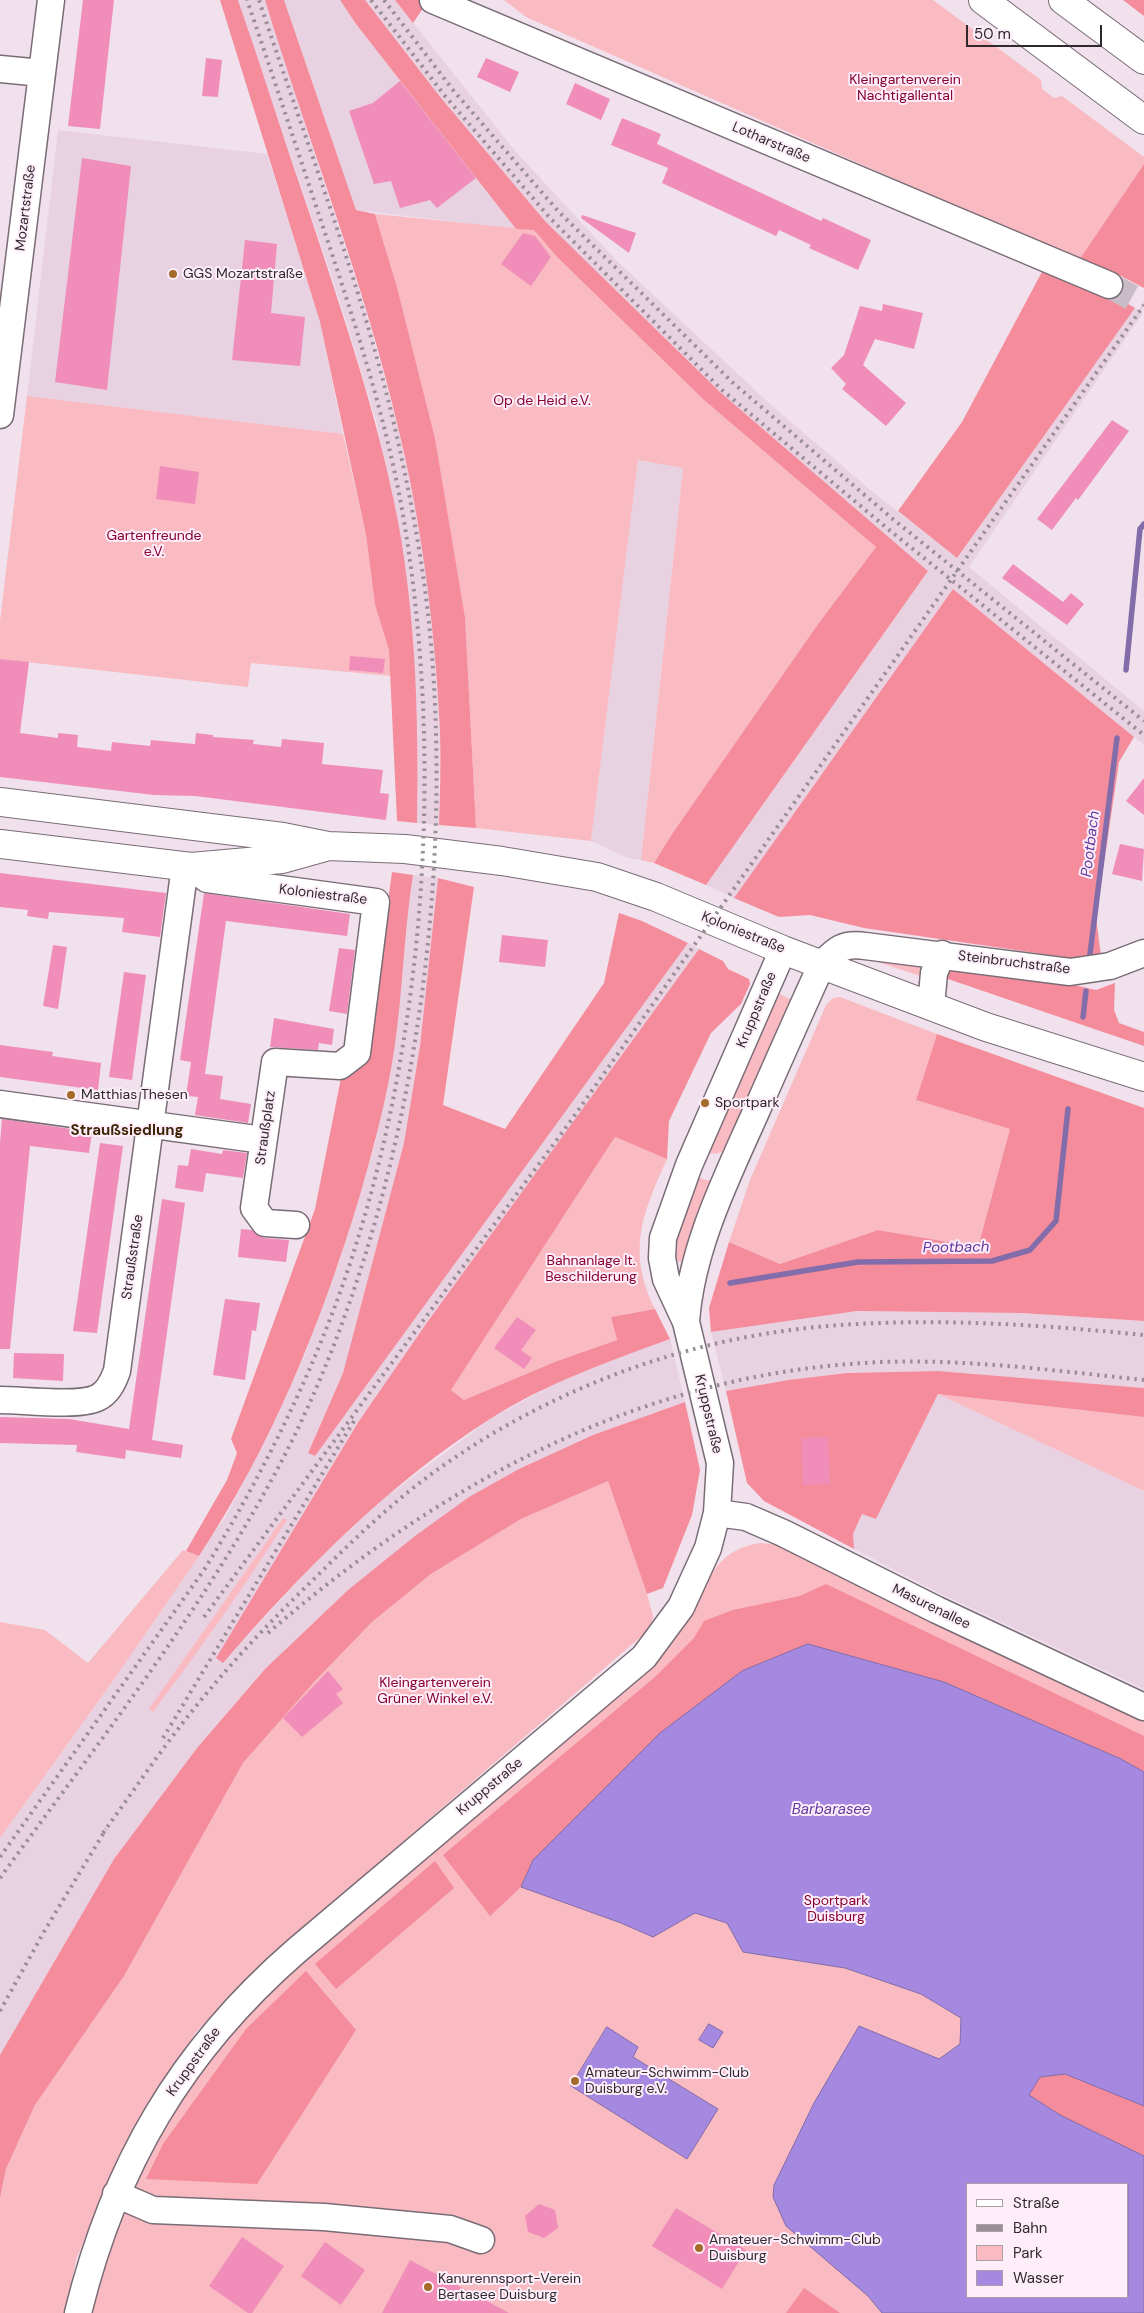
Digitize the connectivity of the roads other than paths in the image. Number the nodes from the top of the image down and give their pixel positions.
1 (51, 0) edge
2 (433, 0) edge
3 (983, 0) edge
4 (1063, 0) edge
5 (1144, 60) edge
6 (0, 69) edge
7 (42, 73) junction
8 (1144, 120) edge
9 (9, 264) edge
10 (1109, 285) tunnel mouth
11 (0, 415) edge
12 (0, 802) edge
13 (0, 844) edge
14 (328, 846) junction
15 (188, 867) junction
16 (783, 950) junction
17 (1144, 952) edge
18 (942, 954) junction
19 (822, 964) junction
20 (931, 1006) junction
21 (340, 1066) joint
22 (1144, 1077) edge
23 (0, 1104) edge
24 (152, 1124) junction
25 (263, 1140) junction
26 (296, 1225) dead end
27 (686, 1322) junction
28 (0, 1400) edge
29 (717, 1513) junction
30 (1144, 1707) edge
31 (116, 2194) junction
32 (480, 2240) dead end
33 (78, 2313) edge

1 - 7 street, Mozartstraße
2 - 10 street, Lotharstraße
3 - 8 main road
4 - 5 main road
6 - 7 street
7 - 9 street, Mozartstraße
9 - 11 street, Mozartstraße
12 - 14 main road, Koloniestraße
13 - 15 main road, Koloniestraße
14 - 15 main road, Koloniestraße
14 - 16 main road, Koloniestraße
15 - 21 street, Koloniestraße
15 - 24 street, Straußstraße
16 - 19 main road, Koloniestraße
16 - 27 street, Kruppstraße
17 - 18 street, Steinbruchstraße
18 - 19 street, Steinbruchstraße
18 - 20 street, Steinbruchstraße
19 - 20 main road, Koloniestraße
19 - 27 street, Kruppstraße
20 - 22 main road, Koloniestraße
21 - 25 street, Straußplatz
23 - 24 street
24 - 25 street
24 - 28 street, Straußstraße
25 - 26 street, Straußplatz
27 - 29 street, Kruppstraße
29 - 30 street, Masurenallee
29 - 31 street, Kruppstraße
31 - 32 street
31 - 33 street, Kruppstraße

